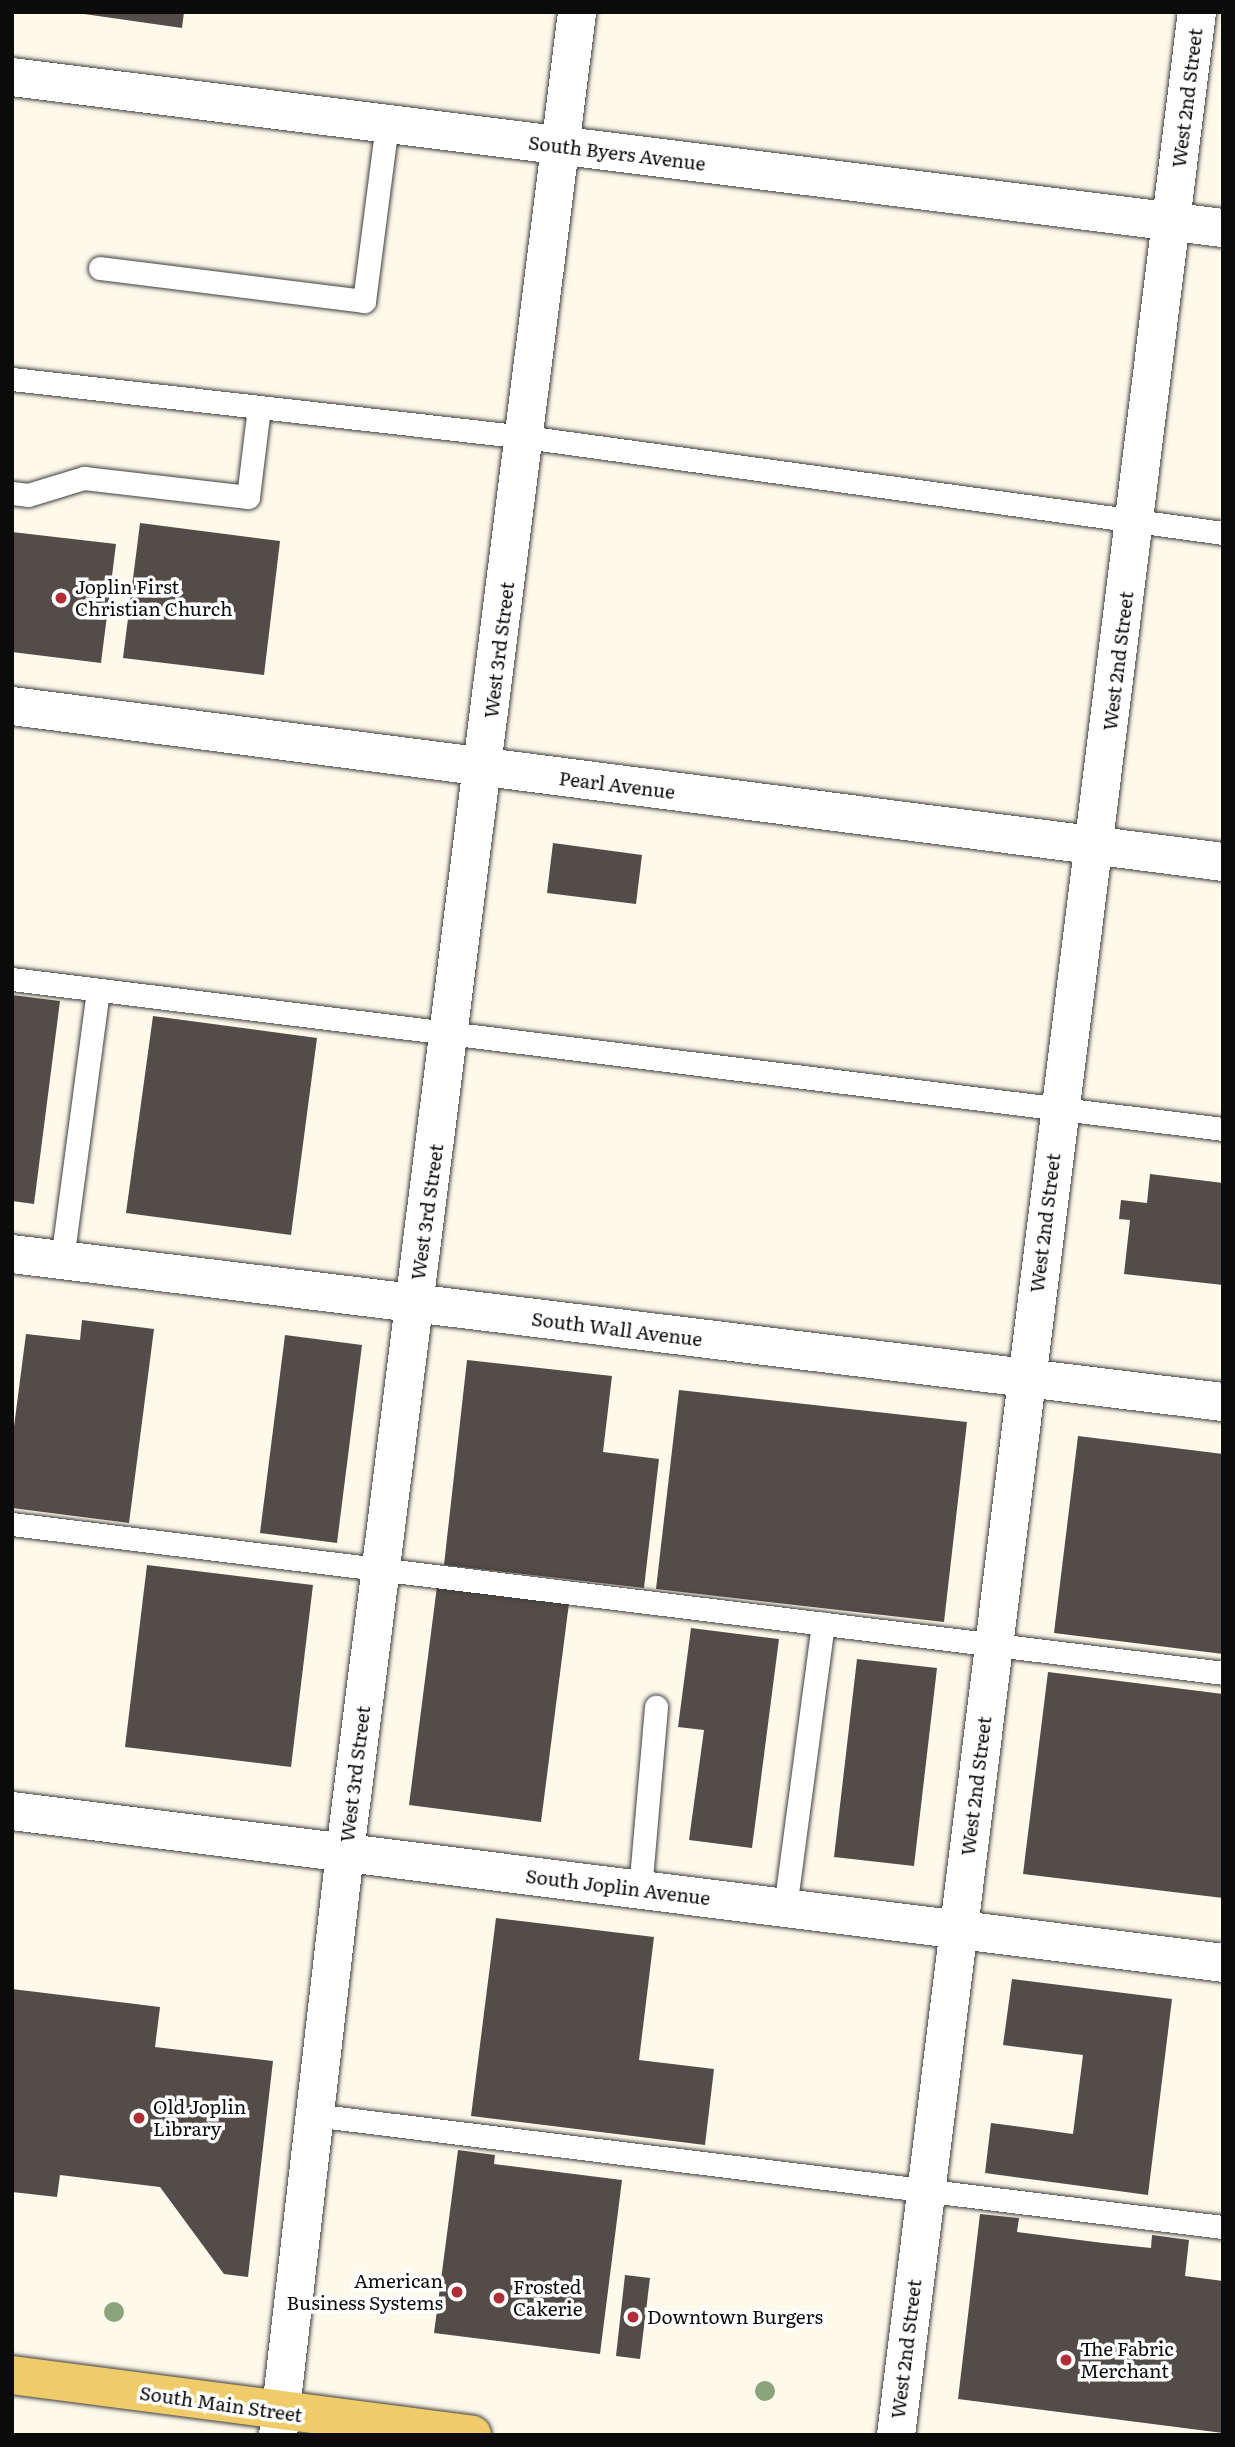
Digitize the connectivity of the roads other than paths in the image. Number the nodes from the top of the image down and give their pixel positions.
1 (577, 12) edge
2 (1197, 12) edge
3 (12, 77) edge
4 (387, 125) junction
5 (561, 145) junction
6 (1172, 221) junction
7 (1223, 228) edge
8 (100, 268) dead end
9 (12, 380) edge
10 (259, 408) junction
11 (525, 437) junction
12 (12, 493) edge
13 (1135, 523) junction
14 (1223, 533) edge
15 (12, 705) edge
16 (485, 767) junction
17 (1095, 847) junction
18 (1223, 862) edge
19 (12, 979) edge
20 (98, 990) junction
21 (452, 1035) junction
22 (1059, 1109) junction
23 (1223, 1129) edge
24 (12, 1254) edge
25 (62, 1260) junction
26 (414, 1304) junction
27 (1026, 1378) junction
28 (1223, 1402) edge
29 (12, 1524) edge
30 (381, 1569) junction
31 (823, 1624) junction
32 (993, 1645) junction
33 (1223, 1673) edge
34 (656, 1707) dead end
35 (12, 1811) edge
36 (345, 1852) junction
37 (640, 1890) junction
38 (785, 1908) junction
39 (959, 1930) junction
40 (1223, 1963) edge
41 (313, 2115) junction
42 (926, 2190) junction
43 (1223, 2227) edge
44 (12, 2375) edge
45 (280, 2424) edge
46 (472, 2435) edge
47 (896, 2435) edge

1 - 5 street, West 3rd Street
2 - 6 street, West 2nd Street
3 - 4 street, South Byers Avenue
4 - 5 street, South Byers Avenue
4 - 8 lane
5 - 6 street, South Byers Avenue
5 - 11 street, West 3rd Street
6 - 7 street, South Byers Avenue
6 - 13 street, West 2nd Street
9 - 10 lane
10 - 11 lane
10 - 12 lane
11 - 13 lane
11 - 16 street, West 3rd Street
13 - 14 lane
13 - 17 street, West 2nd Street
15 - 16 street, Pearl Avenue
16 - 17 street, Pearl Avenue
16 - 21 street, West 3rd Street
17 - 18 street, Pearl Avenue
17 - 22 street, West 2nd Street
19 - 20 lane
20 - 21 lane
20 - 25 lane
21 - 22 lane
21 - 26 street, West 3rd Street
22 - 23 lane
22 - 27 street, West 2nd Street
24 - 25 street, South Wall Avenue
25 - 26 street, South Wall Avenue
26 - 27 street, South Wall Avenue
26 - 30 street, West 3rd Street
27 - 28 street, South Wall Avenue
27 - 32 street, West 2nd Street
29 - 30 lane
30 - 31 lane
30 - 36 street, West 3rd Street
31 - 32 lane
31 - 38 lane
32 - 33 lane
32 - 39 street, West 2nd Street
34 - 37 lane
35 - 36 street, South Joplin Avenue
36 - 37 street, South Joplin Avenue
36 - 41 street, West 3rd Street
37 - 38 street, South Joplin Avenue
38 - 39 street, South Joplin Avenue
39 - 40 street, South Joplin Avenue
39 - 42 street, West 2nd Street
41 - 42 lane
41 - 45 street, West 3rd Street
42 - 43 lane
42 - 47 street, West 2nd Street
44 - 45 main road, South Main Street
45 - 46 main road, South Main Street

